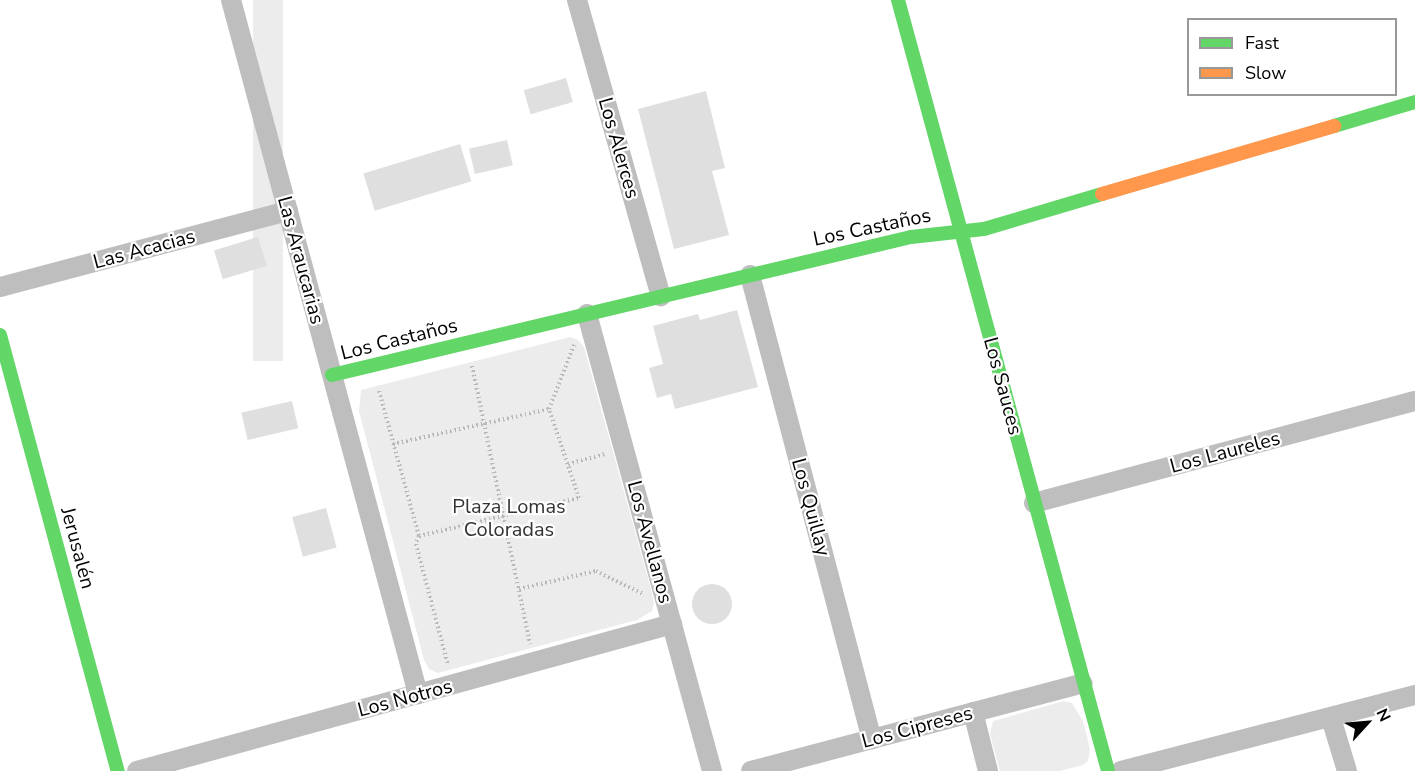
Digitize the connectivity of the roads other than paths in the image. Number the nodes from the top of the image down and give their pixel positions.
1 (231, 0) edge
2 (577, 0) edge
3 (898, 0) edge
4 (1415, 102) edge
5 (288, 211) junction
6 (961, 231) junction
7 (750, 275) junction
8 (0, 287) edge
9 (661, 296) junction
10 (587, 314) junction
11 (0, 335) edge
12 (332, 375) junction
13 (1415, 401) edge
14 (1034, 503) junction
15 (670, 615) junction
16 (1083, 683) junction
17 (418, 694) junction
18 (1415, 695) edge
19 (973, 712) junction
20 (1331, 718) junction
21 (872, 739) junction
22 (118, 771) edge
23 (137, 771) edge
24 (712, 771) edge
25 (751, 771) edge
26 (988, 771) edge
27 (1108, 771) edge
28 (1121, 771) edge
29 (1347, 771) edge

1 - 5 street, Las Araucarias
2 - 9 street, Los Alerces
3 - 6 street, Los Sauces
4 - 6 street, Los Castaños
5 - 8 street, Las Acacias
5 - 12 street, Las Araucarias
6 - 7 street, Los Castaños
6 - 14 street, Los Sauces
7 - 9 street, Los Castaños
7 - 21 street, Los Quillay
9 - 10 street, Los Castaños
10 - 12 street, Los Castaños
10 - 15 street, Los Avellanos
11 - 22 street, Jerusalén
12 - 17 street, Las Araucarias
13 - 14 street, Los Laureles
14 - 16 street, Los Sauces
15 - 17 street, Los Notros
15 - 24 street, Los Avellanos
16 - 19 street, Los Cipreses
16 - 27 street, Los Sauces
17 - 23 street, Los Notros
18 - 20 street
19 - 21 street, Los Cipreses
19 - 26 street
20 - 28 street
20 - 29 street
21 - 25 street, Los Cipreses

